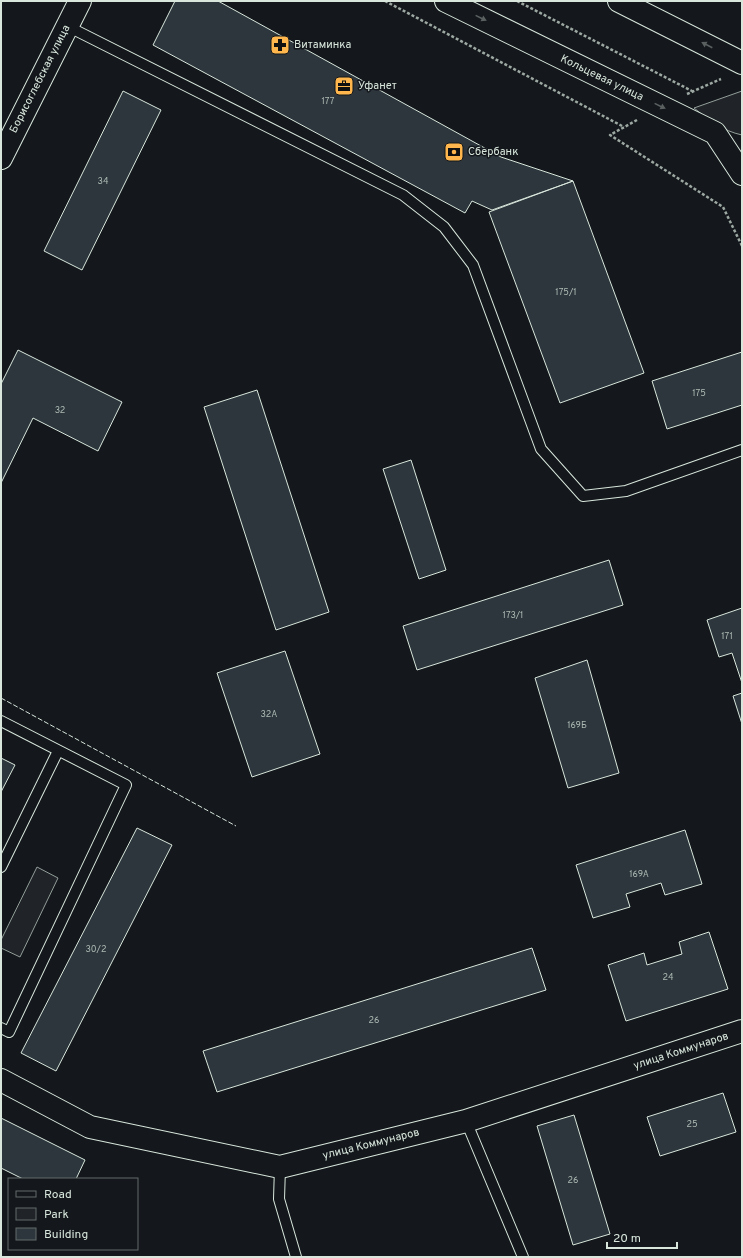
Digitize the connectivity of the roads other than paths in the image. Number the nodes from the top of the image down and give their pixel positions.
1 (80, 1) edge
2 (446, 1) edge
3 (619, 1) edge
4 (67, 26) junction
5 (742, 62) edge
6 (1, 158) edge
7 (742, 174) edge
8 (742, 450) edge
9 (1, 721) edge
10 (58, 750) junction
11 (1, 867) edge
12 (1, 1028) edge
13 (742, 1031) edge
14 (1, 1080) edge
15 (466, 1121) junction
16 (280, 1167) junction
17 (296, 1257) edge
18 (523, 1257) edge

1 - 4 street, Борисоглебская улица
2 -> 7 street, Кольцевая улица
5 -> 3 street
4 - 6 street, Борисоглебская улица
4 - 8 lane
9 - 10 lane
10 - 11 lane
10 - 12 lane
13 - 15 street, улица Коммунаров
14 - 16 street, улица Коммунаров
15 - 16 street, улица Коммунаров
15 - 18 lane
16 - 17 lane

